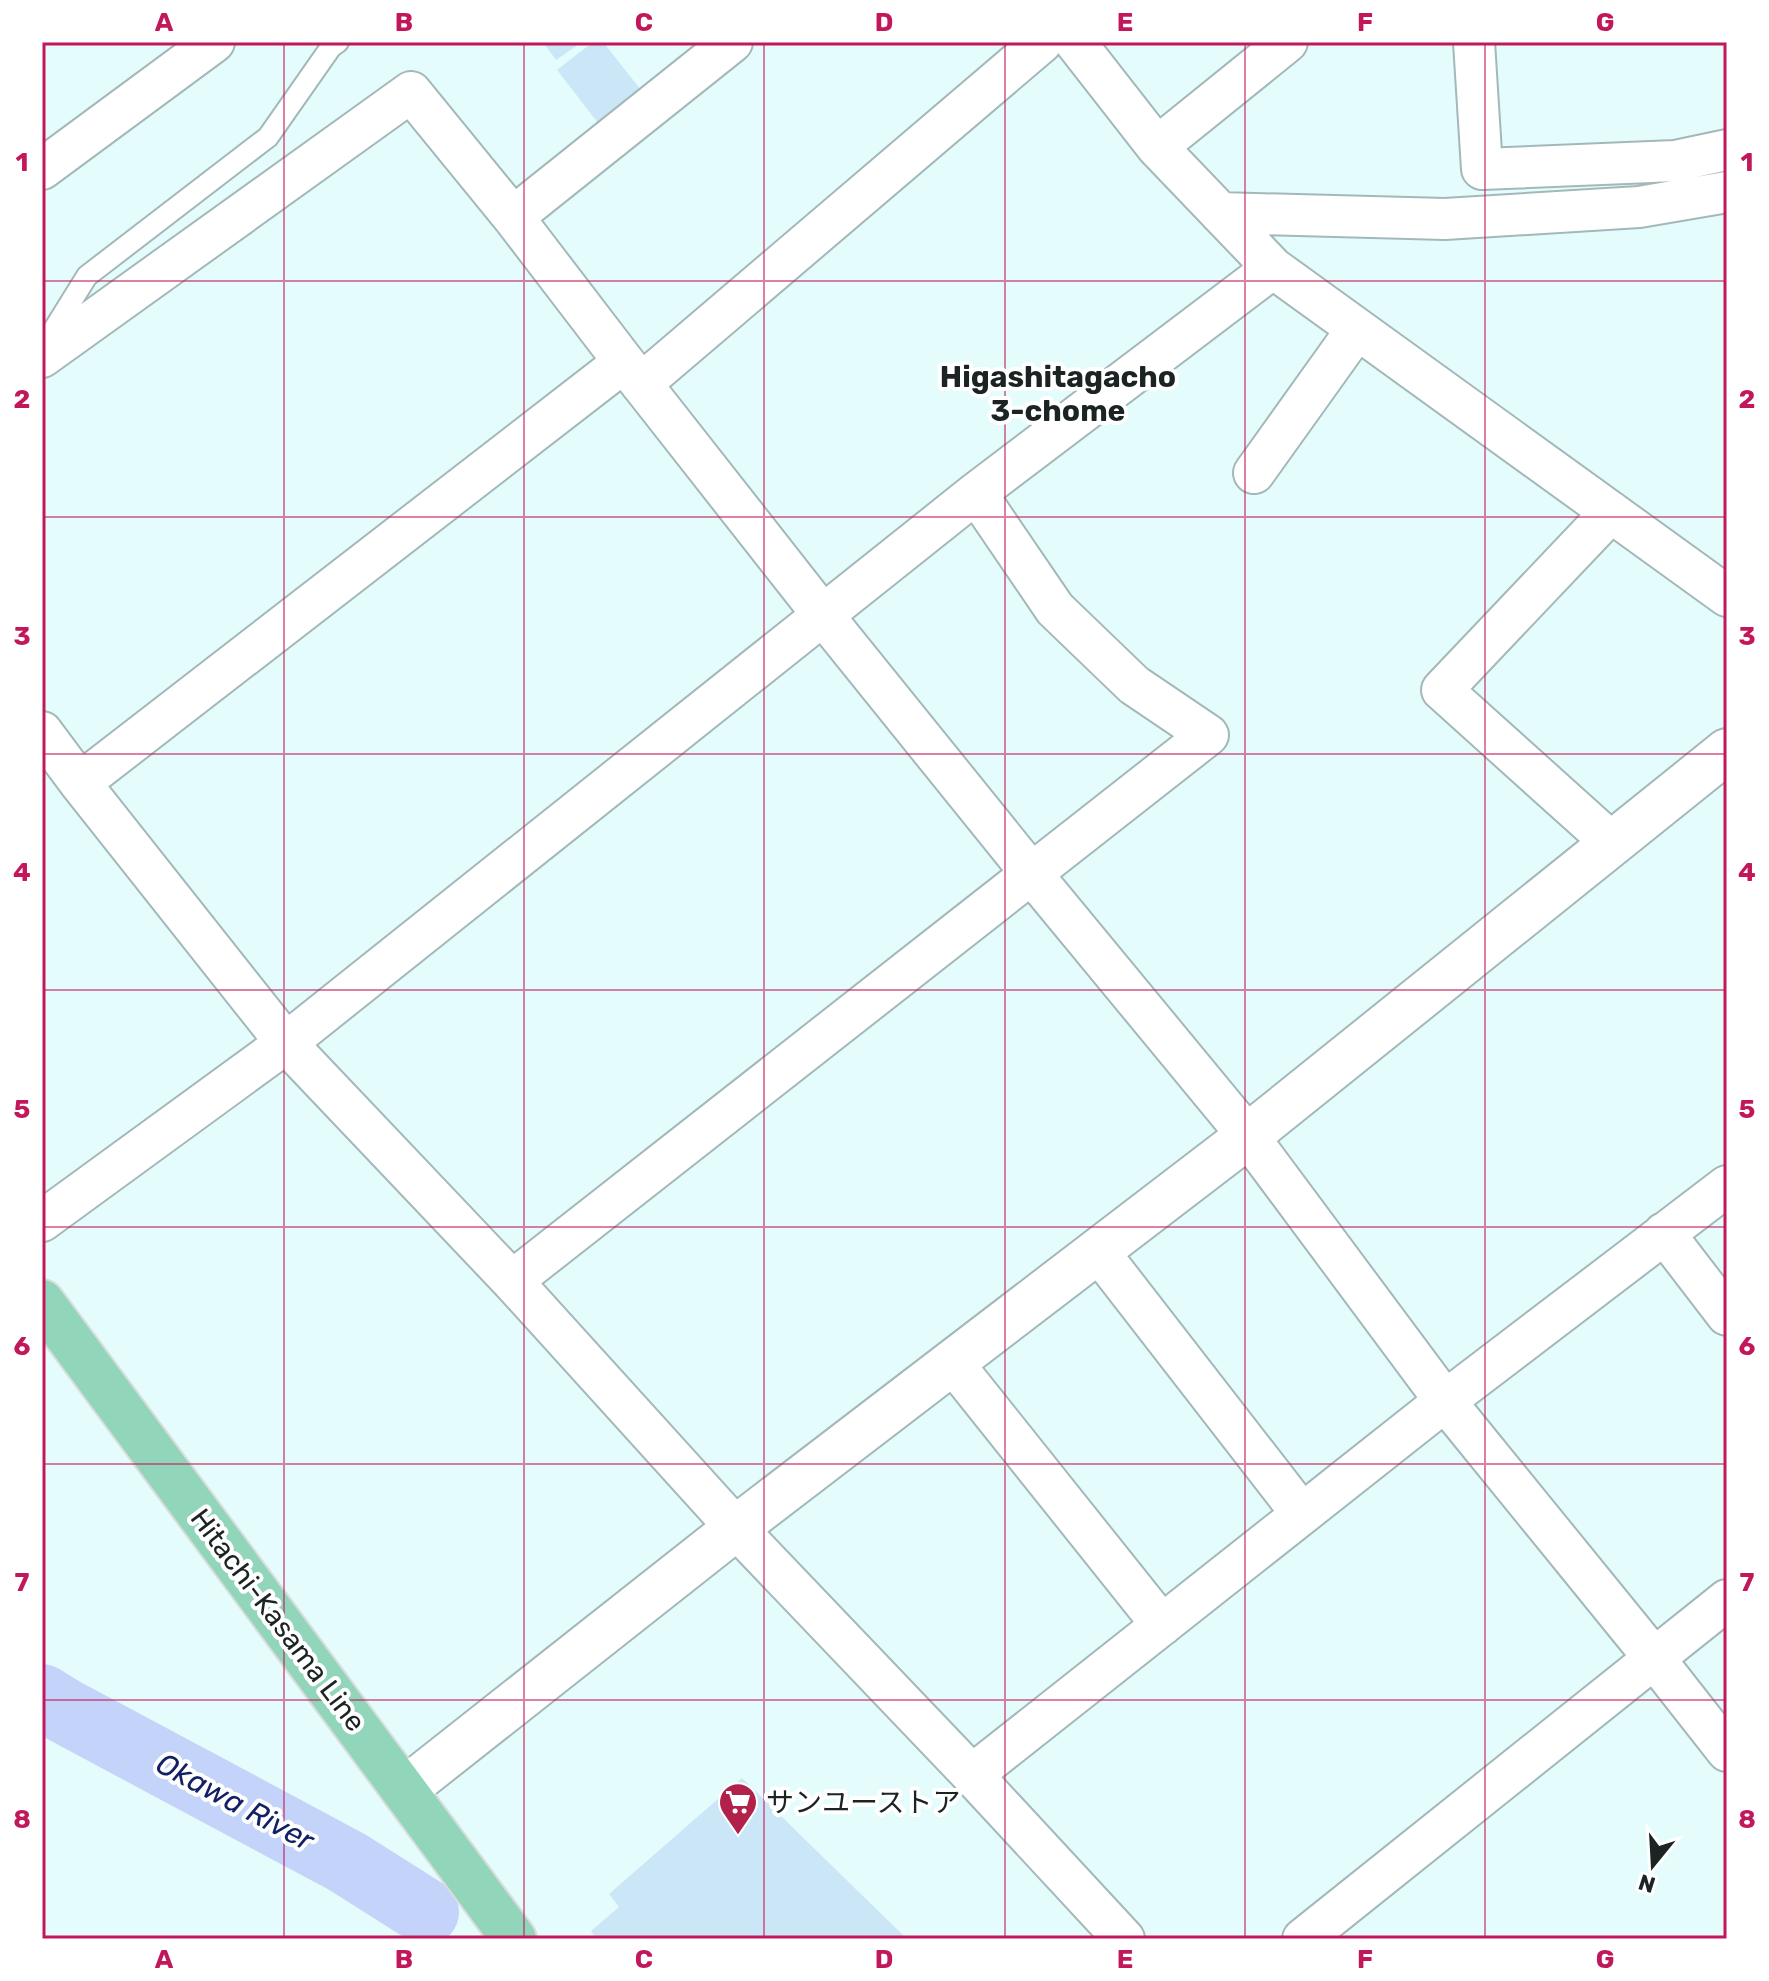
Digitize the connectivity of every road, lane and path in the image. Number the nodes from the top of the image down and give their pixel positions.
1 (214, 42) edge
2 (732, 42) edge
3 (1042, 42) edge
4 (1075, 42) edge
5 (1287, 42) edge
6 (1474, 42) edge
7 (334, 44) edge
8 (1157, 147) junction
9 (1727, 150) edge
10 (42, 169) edge
11 (1727, 192) edge
12 (1220, 213) junction
13 (513, 217) junction
14 (1273, 268) junction
15 (1357, 329) junction
16 (42, 349) edge
17 (42, 357) edge
18 (632, 373) junction
19 (1254, 473) dead end
20 (976, 493) junction
21 (1611, 512) junction
22 (1727, 596) edge
23 (822, 614) junction
24 (42, 732) edge
25 (1727, 751) edge
26 (80, 783) junction
27 (1612, 843) junction
28 (1031, 873) junction
29 (286, 1043) junction
30 (1248, 1136) junction
31 (1727, 1186) edge
32 (42, 1221) edge
33 (1664, 1233) junction
34 (1098, 1251) junction
35 (512, 1281) junction
36 (42, 1302) edge
37 (1727, 1315) edge
38 (952, 1362) junction
39 (1445, 1401) junction
40 (1302, 1514) junction
41 (736, 1528) junction
42 (1727, 1600) edge
43 (1162, 1625) junction
44 (1654, 1658) junction
45 (1727, 1751) edge
46 (972, 1775) junction
47 (404, 1790) junction
48 (514, 1939) edge
49 (1124, 1939) edge
50 (1303, 1939) edge

1 - 10 street
2 - 13 street
3 - 18 street
4 - 8 street
5 - 8 street
6 - 9 street
7 - 16 lane
8 - 12 street
11 - 12 street
12 - 14 street
13 - 17 street
13 - 18 street
14 - 15 street
14 - 20 street
15 - 19 street
15 - 21 street
18 - 23 street
18 - 26 street
20 - 23 street
20 - 28 street
21 - 22 street
21 - 27 street
23 - 28 street
23 - 29 street
24 - 26 street
25 - 27 street
26 - 29 street
27 - 30 street
28 - 30 street
28 - 35 street
29 - 32 street
29 - 35 street
30 - 34 street
30 - 39 street
31 - 33 street
33 - 37 street
33 - 39 street
34 - 38 street
34 - 40 street
35 - 41 street
36 - 47 main road, Hitachi-Kasama Line
38 - 41 street
38 - 43 street
39 - 40 street
39 - 44 street
40 - 43 street
41 - 46 street
41 - 47 street
42 - 44 street
43 - 46 street
44 - 45 street
44 - 50 street
46 - 49 street
47 - 48 main road, Hitachi-Kasama Line

